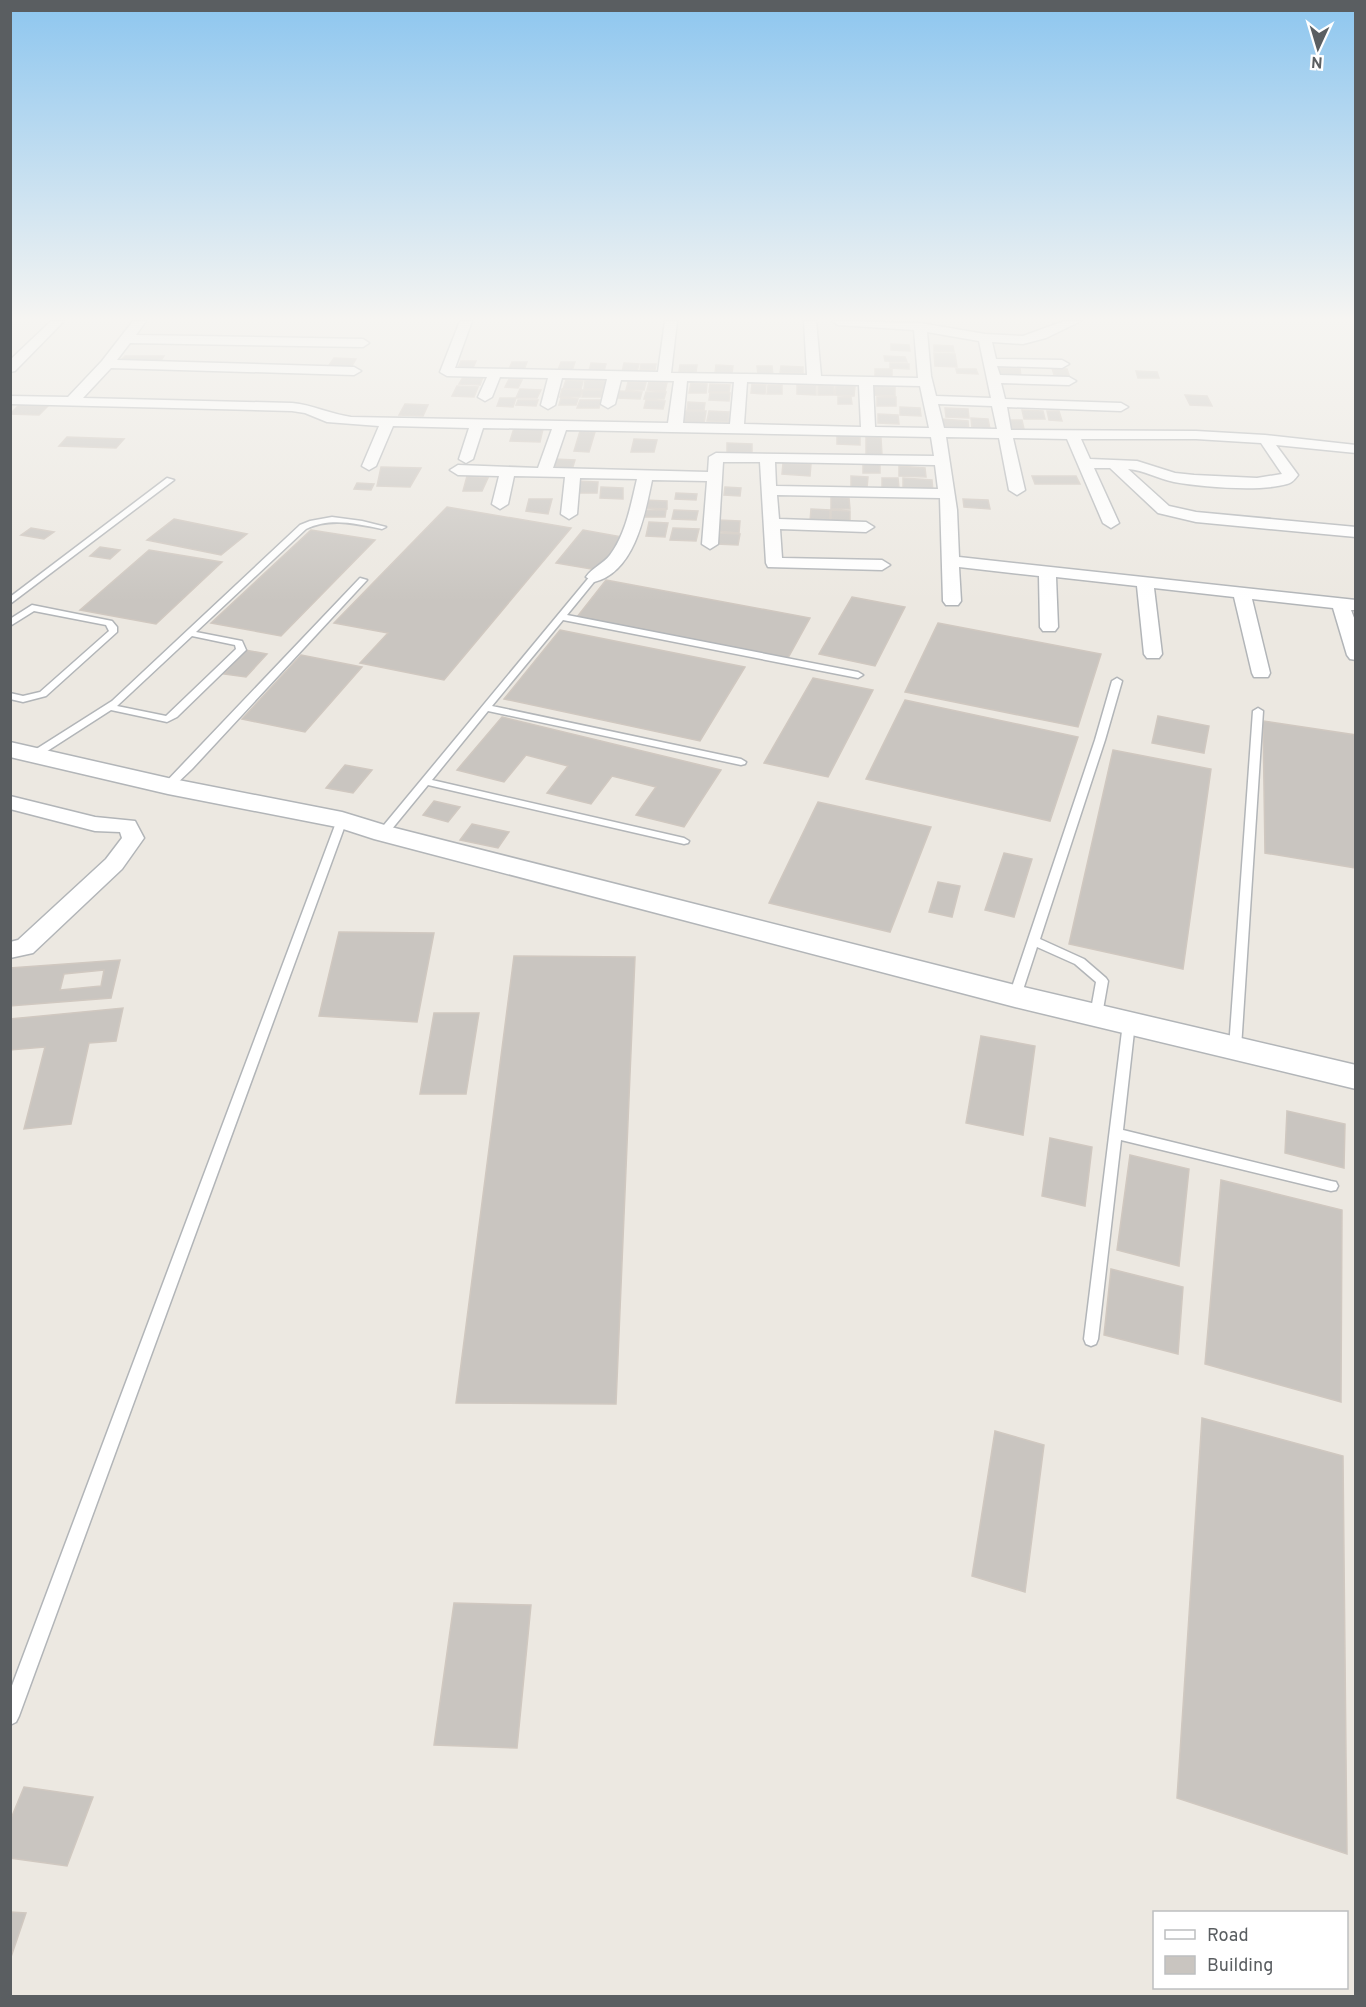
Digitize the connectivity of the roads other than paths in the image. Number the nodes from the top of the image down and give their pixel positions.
1 (320, 415) edge
2 (677, 415) edge
3 (738, 415) edge
4 (867, 415) edge
5 (934, 415) edge
6 (1003, 415) edge
7 (388, 422) junction
8 (477, 424) junction
9 (560, 426) junction
10 (675, 428) junction
11 (719, 429) junction
12 (737, 429) junction
13 (868, 430) junction
14 (939, 431) junction
15 (1007, 434) junction
16 (1072, 435) junction
17 (1265, 439) junction
18 (1356, 449) edge
19 (716, 457) junction
20 (767, 458) junction
21 (942, 461) junction
22 (1084, 463) junction
23 (1114, 464) junction
24 (369, 466) dead end
25 (507, 472) junction
26 (544, 473) junction
27 (573, 474) junction
28 (646, 475) junction
29 (715, 477) junction
30 (170, 480) dead end
31 (768, 490) junction
32 (1017, 490) dead end
33 (946, 494) junction
34 (500, 504) dead end
35 (569, 514) dead end
36 (1111, 523) dead end
37 (771, 524) junction
38 (381, 527) dead end
39 (866, 527) dead end
40 (1356, 532) edge
41 (710, 544) dead end
42 (951, 561) junction
43 (882, 565) dead end
44 (1047, 572) junction
45 (594, 577) joint
46 (363, 580) dead end
47 (1145, 583) junction
48 (1242, 593) junction
49 (952, 601) dead end
50 (10, 602) edge
51 (1348, 605) edge
52 (563, 617) junction
53 (10, 623) edge
54 (1049, 627) dead end
55 (190, 633) junction
56 (1153, 654) dead end
57 (1356, 655) edge
58 (1261, 673) dead end
59 (858, 675) dead end
60 (1117, 681) dead end
61 (10, 696) edge
62 (110, 706) junction
63 (487, 708) junction
64 (1258, 711) dead end
65 (22, 752) edge
66 (741, 762) dead end
67 (426, 782) junction
68 (168, 786) junction
69 (10, 802) edge
70 (342, 820) junction
71 (383, 833) junction
72 (684, 841) dead end
73 (1033, 941) junction
74 (10, 950) edge
75 (1015, 996) junction
76 (1096, 1015) junction
77 (1129, 1023) junction
78 (1235, 1048) junction
79 (1356, 1077) edge
80 (1116, 1134) junction
81 (1331, 1186) dead end
82 (1091, 1339) dead end
83 (10, 1716) edge

1 - 7 street
2 - 10 street
3 - 12 street
4 - 13 street
5 - 14 street
6 - 15 street
7 - 8 street
7 - 24 street
8 - 9 street
8 - 25 street
9 - 10 street
9 - 26 street
10 - 11 street
11 - 12 street
11 - 19 street
12 - 13 street
13 - 14 street
14 - 15 street
14 - 21 street
15 - 16 street
15 - 32 street
16 - 17 street
16 - 22 street
17 - 18 street
17 - 23 street
19 - 20 street
19 - 29 street
20 - 21 street
20 - 31 street
21 - 33 street
22 - 23 street
22 - 36 street
23 - 40 street
25 - 26 street
25 - 34 street
26 - 27 street
27 - 28 street
27 - 35 street
28 - 29 street
28 - 45 street
29 - 41 street
30 - 50 lane
31 - 33 street
31 - 37 street
33 - 42 street
37 - 39 street
37 - 43 street
38 - 55 lane
42 - 44 street
42 - 49 street
44 - 47 street
44 - 54 street
45 - 52 lane
46 - 68 lane
47 - 48 street
47 - 56 street
48 - 51 street
48 - 58 street
51 - 57 street
52 - 59 lane
52 - 63 lane
53 - 61 lane
55 - 62 lane
55 - 62 lane
60 - 73 lane
62 - 65 lane
63 - 66 lane
63 - 67 lane
64 - 78 lane
65 - 68 street
67 - 71 lane
67 - 72 lane
68 - 70 street
69 - 74 street
70 - 71 street
70 - 83 lane
71 - 75 street
73 - 75 lane
73 - 76 lane
75 - 76 street
76 - 77 street
77 - 78 street
77 - 80 lane
78 - 79 street
80 - 81 lane
80 - 82 lane

